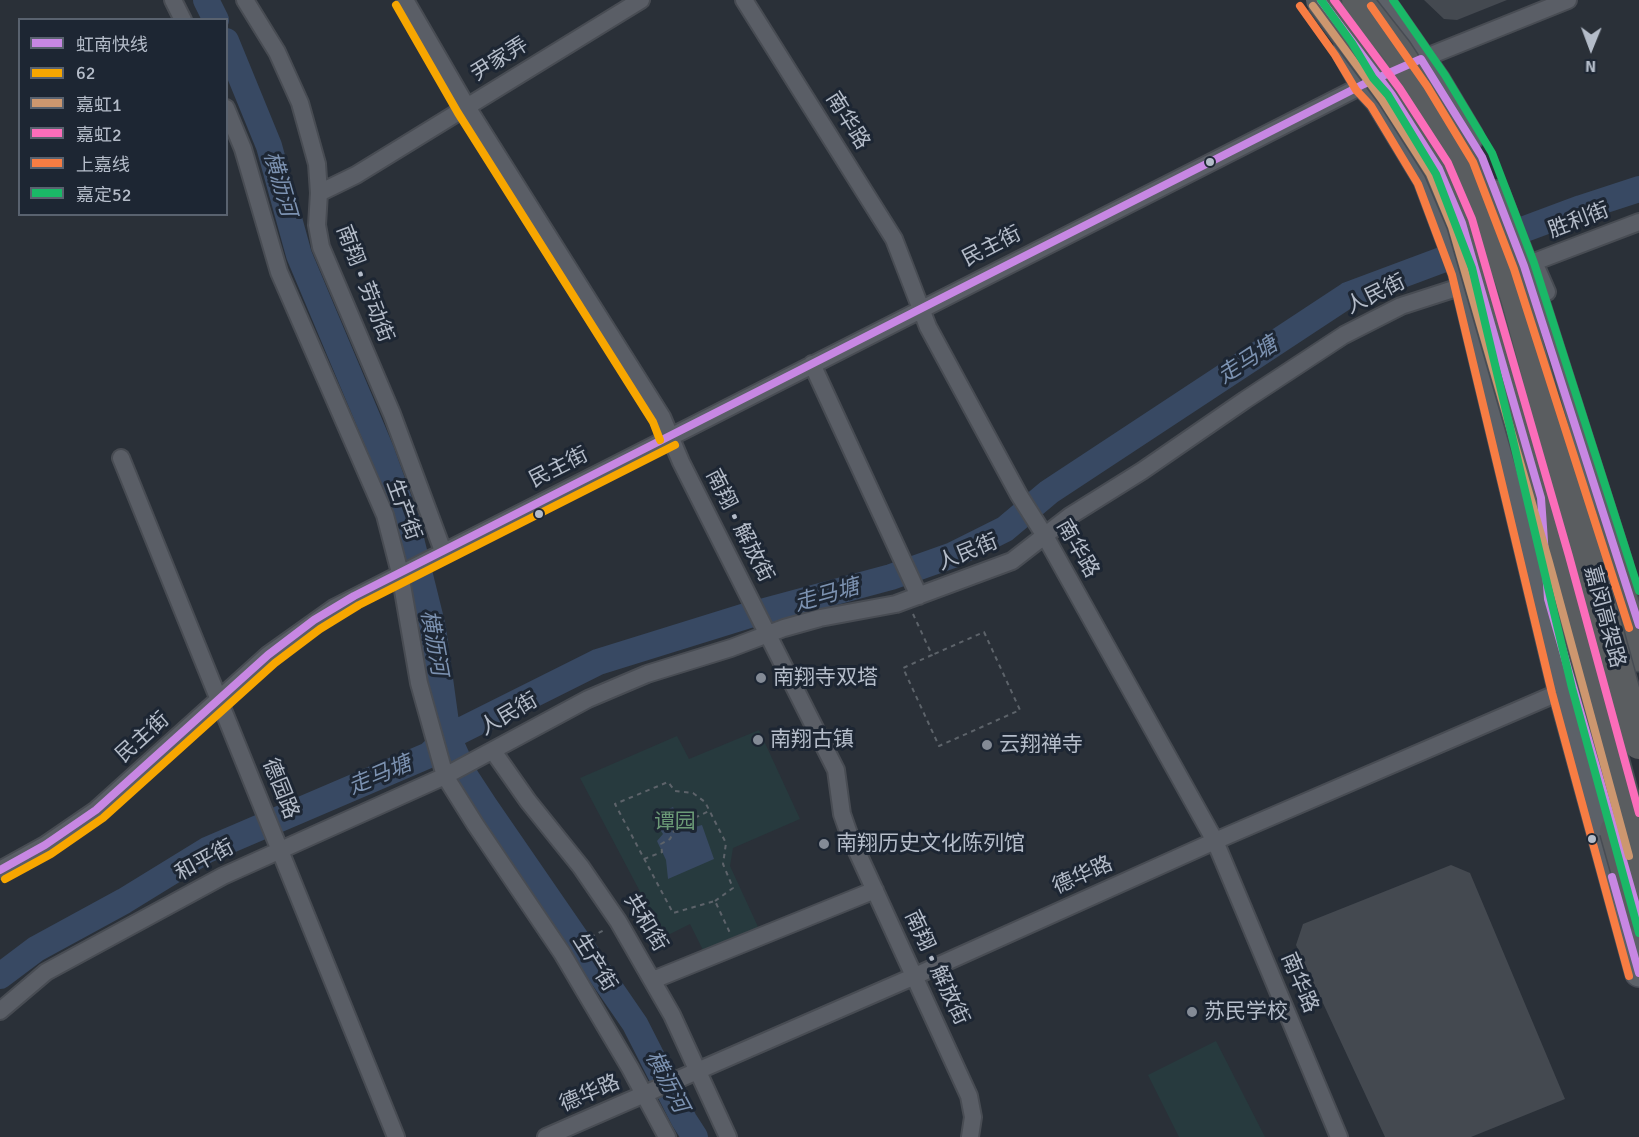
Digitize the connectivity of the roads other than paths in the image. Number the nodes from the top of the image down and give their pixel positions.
1 (173, 0) edge
2 (245, 0) edge
3 (405, 0) edge
4 (640, 0) edge
5 (744, 0) edge
6 (1308, 0) edge
7 (1321, 0) edge
8 (1357, 0) edge
9 (1380, 0) edge
10 (1568, 0) edge
11 (182, 18) edge
12 (1421, 59) junction
13 (1364, 84) junction
14 (467, 107) junction
15 (228, 113) edge
16 (319, 193) junction
17 (1639, 222) edge
18 (1527, 258) junction
19 (1464, 278) junction
20 (920, 309) junction
21 (812, 364) junction
22 (670, 436) junction
23 (121, 458) dead end
24 (1555, 493) junction
25 (1040, 530) junction
26 (443, 550) junction
27 (400, 573) junction
28 (913, 593) junction
29 (761, 620) junction
30 (1639, 625) edge
31 (1639, 657) edge
32 (1562, 691) junction
33 (219, 699) junction
34 (1639, 744) edge
35 (494, 751) junction
36 (452, 773) junction
37 (1215, 841) junction
38 (280, 849) junction
39 (1639, 853) edge
40 (0, 870) edge
41 (875, 890) junction
42 (1639, 916) edge
43 (1639, 973) edge
44 (915, 976) junction
45 (652, 980) junction
46 (0, 1011) edge
47 (699, 1071) junction
48 (644, 1096) junction
49 (396, 1137) edge
50 (546, 1137) edge
51 (667, 1137) edge
52 (728, 1137) edge
53 (970, 1137) edge
54 (1339, 1137) edge

1 - 11 street
2 - 16 street, 南翔 • 劳动街
3 - 14 street, 南翔 • 解放街
4 - 14 street, 尹家弄
5 - 20 street, 南华路
6 - 13 main road
7 - 24 highway, 嘉闵高架路, bridge
8 - 24 highway, 嘉闵高架路, bridge
9 - 12 main road
10 - 12 street, 民主街
12 - 13 street, 民主街
12 - 18 main road
13 - 19 main road
13 - 20 street, 民主街
14 - 16 street, 尹家弄
14 - 22 street, 南翔 • 解放街
15 - 27 street, 生产街
16 - 26 street, 南翔 • 劳动街
17 - 18 street, 胜利街
18 - 30 main road
19 - 25 street, 人民街
19 - 32 main road
20 - 21 street, 民主街
20 - 25 street, 南华路
21 - 22 street, 民主街
21 - 28 street
22 - 26 street, 民主街
22 - 29 street, 南翔 • 解放街
23 - 33 street, 德园路
24 - 31 highway, bridge
24 - 34 highway, 嘉闵高架路, bridge
24 - 39 highway, 嘉闵高架路, bridge
24 - 42 highway, bridge
25 - 28 street, 人民街
25 - 37 street, 南华路
26 - 27 street, 民主街
27 - 33 street, 民主街
27 - 36 street, 生产街
28 - 29 street, 人民街
29 - 35 street, 人民街
29 - 41 street, 南翔 • 解放街
31 - 32 street, 德华路
32 - 37 street, 德华路
32 - 43 main road
33 - 38 street, 德园路
33 - 40 street, 民主街
35 - 36 street, 人民街
35 - 45 street, 共和街
36 - 38 street, 和平街
36 - 48 street, 生产街
37 - 44 street, 德华路
37 - 54 street, 南华路
38 - 46 street, 和平街
38 - 49 street, 德园路
41 - 44 street, 南翔 • 解放街
41 - 45 street
44 - 47 street, 德华路
44 - 53 street, 南翔 • 解放街
45 - 47 street, 共和街
47 - 48 street, 德华路
47 - 52 street, 共和街
48 - 50 street, 德华路
48 - 51 street, 生产街

